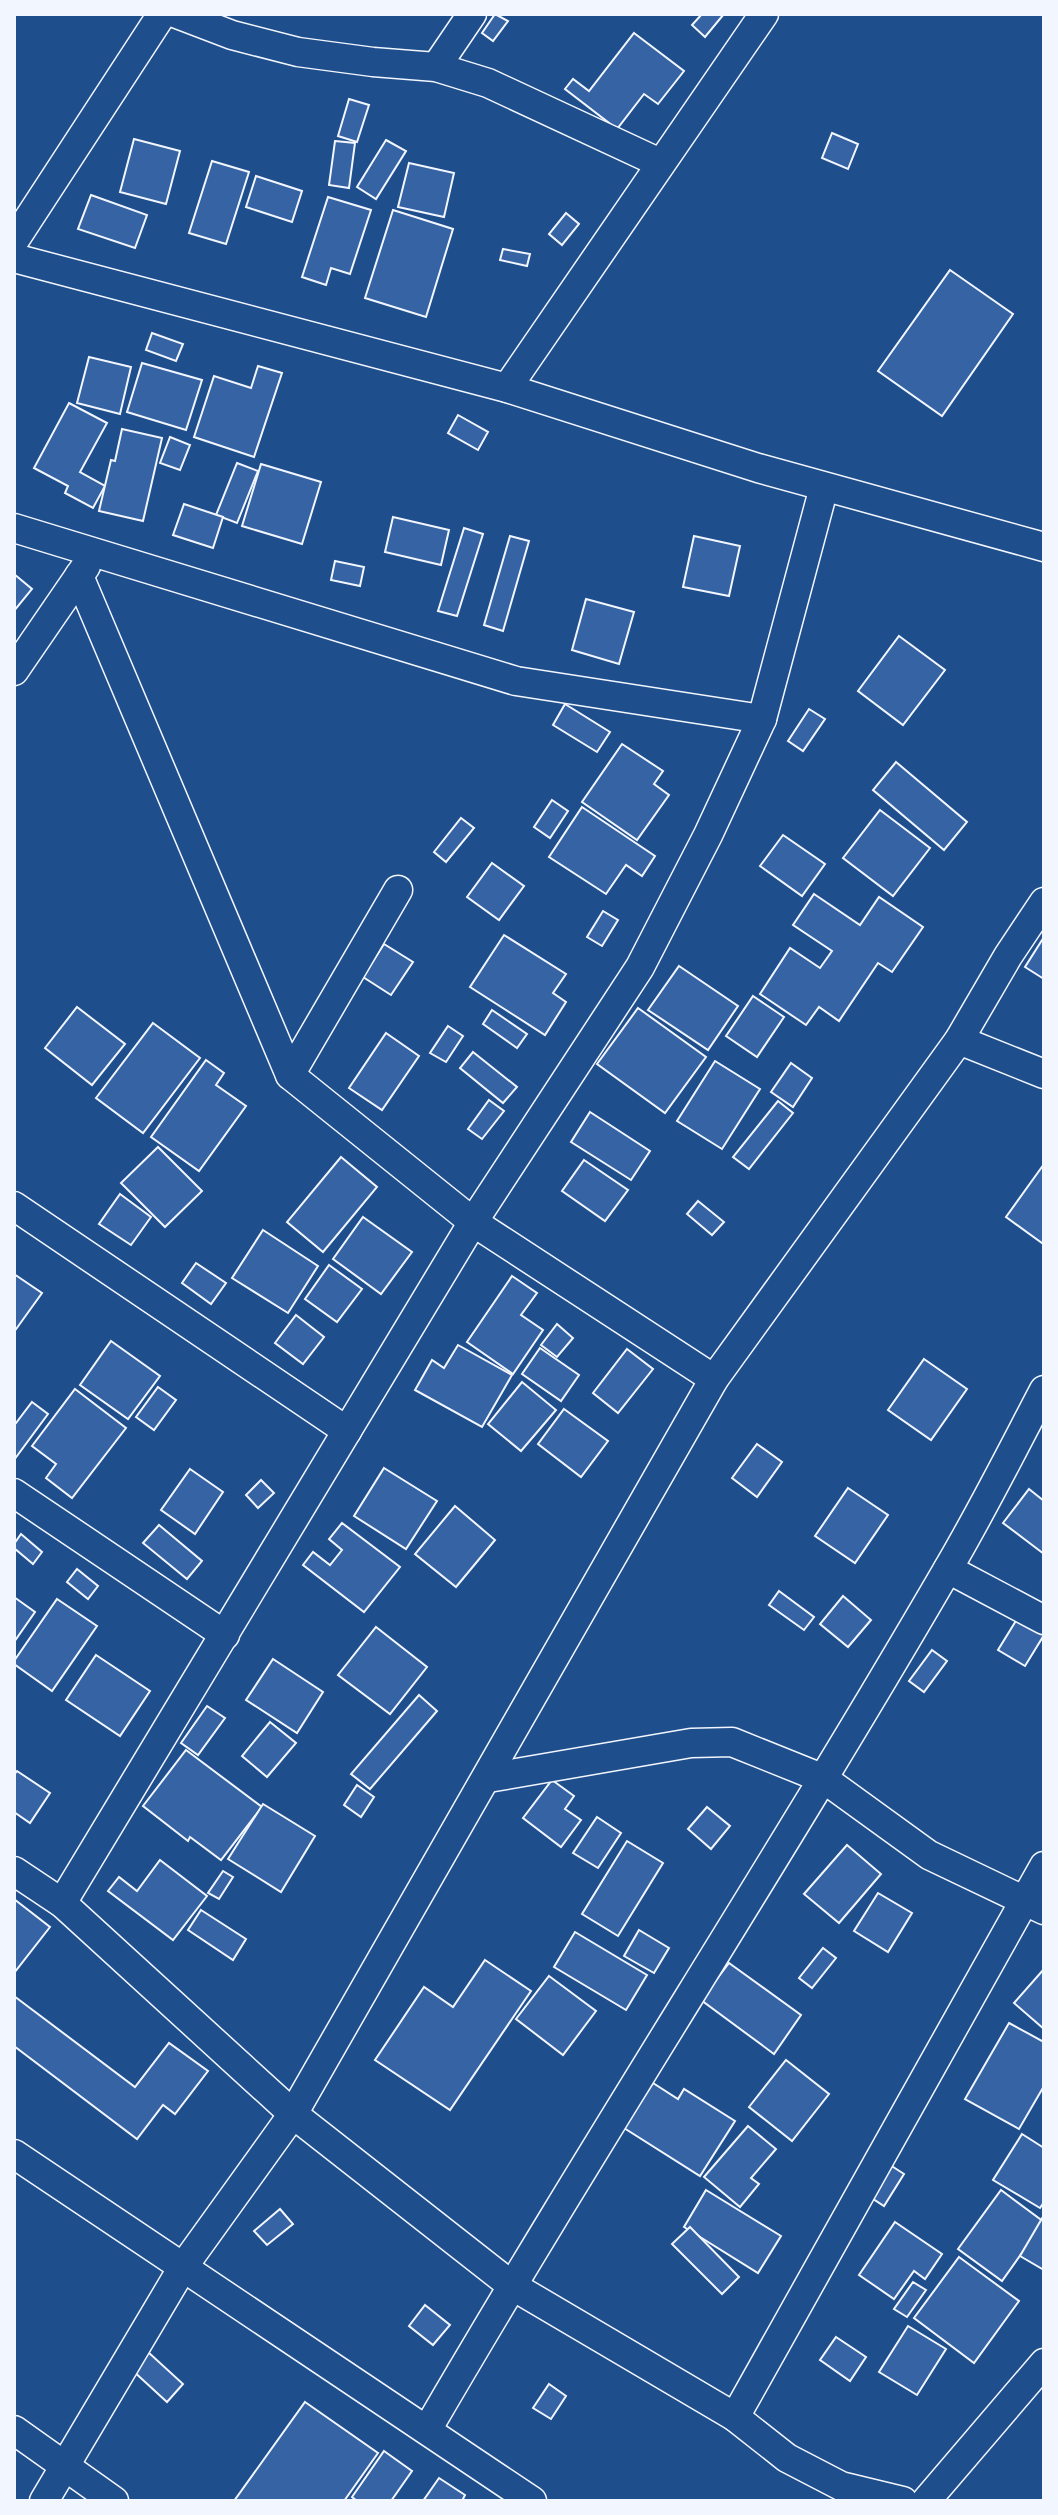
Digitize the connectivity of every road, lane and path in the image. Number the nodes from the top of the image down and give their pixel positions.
1 (162, 14) edge
2 (177, 14) edge
3 (472, 14) edge
4 (764, 14) edge
5 (436, 67) junction
6 (660, 163) junction
7 (14, 241) edge
8 (14, 258) edge
9 (507, 388) junction
10 (824, 487) junction
11 (14, 528) edge
12 (1044, 547) edge
13 (96, 553) junction
14 (79, 576) junction
15 (14, 671) edge
16 (762, 719) junction
17 (398, 890) dead end
18 (1044, 902) edge
19 (959, 1040) junction
20 (1044, 1074) edge
21 (290, 1075) junction
22 (14, 1206) edge
23 (473, 1222) junction
24 (714, 1379) junction
25 (1044, 1390) edge
26 (347, 1431) junction
27 (14, 1493) edge
28 (948, 1569) junction
29 (1044, 1620) edge
30 (225, 1635) junction
31 (488, 1778) junction
32 (824, 1779) junction
33 (1044, 1866) edge
34 (14, 1871) edge
35 (62, 1903) junction
36 (1034, 1906) edge
37 (293, 2114) junction
38 (14, 2154) edge
39 (183, 2267) junction
40 (511, 2285) junction
41 (1044, 2363) edge
42 (735, 2417) junction
43 (14, 2430) edge
44 (427, 2430) junction
45 (65, 2465) junction
46 (44, 2501) edge
47 (114, 2501) edge
48 (532, 2501) edge
49 (903, 2501) edge
50 (926, 2501) edge

1 - 7 street
2 - 5 street
3 - 5 street
4 - 6 street
5 - 6 street
6 - 9 street
8 - 9 street
9 - 10 street
10 - 12 street
10 - 16 street
11 - 13 street
13 - 14 street
13 - 16 street
14 - 15 street
14 - 21 street
16 - 23 street
17 - 21 street
18 - 19 street
19 - 20 street
19 - 24 street
21 - 23 street
22 - 26 street
23 - 24 street
23 - 26 street
24 - 31 street
25 - 28 street
26 - 30 street
27 - 30 street
28 - 29 street
28 - 32 street
30 - 35 street
31 - 32 street
31 - 37 street
32 - 36 street
32 - 40 street
33 - 36 street
34 - 35 street
35 - 37 street
36 - 42 street
37 - 39 street
37 - 40 street
38 - 39 street
39 - 44 street
39 - 45 street
40 - 42 street
40 - 44 street
41 - 50 street
42 - 49 street
43 - 45 street
44 - 48 street
45 - 46 street
45 - 47 street

